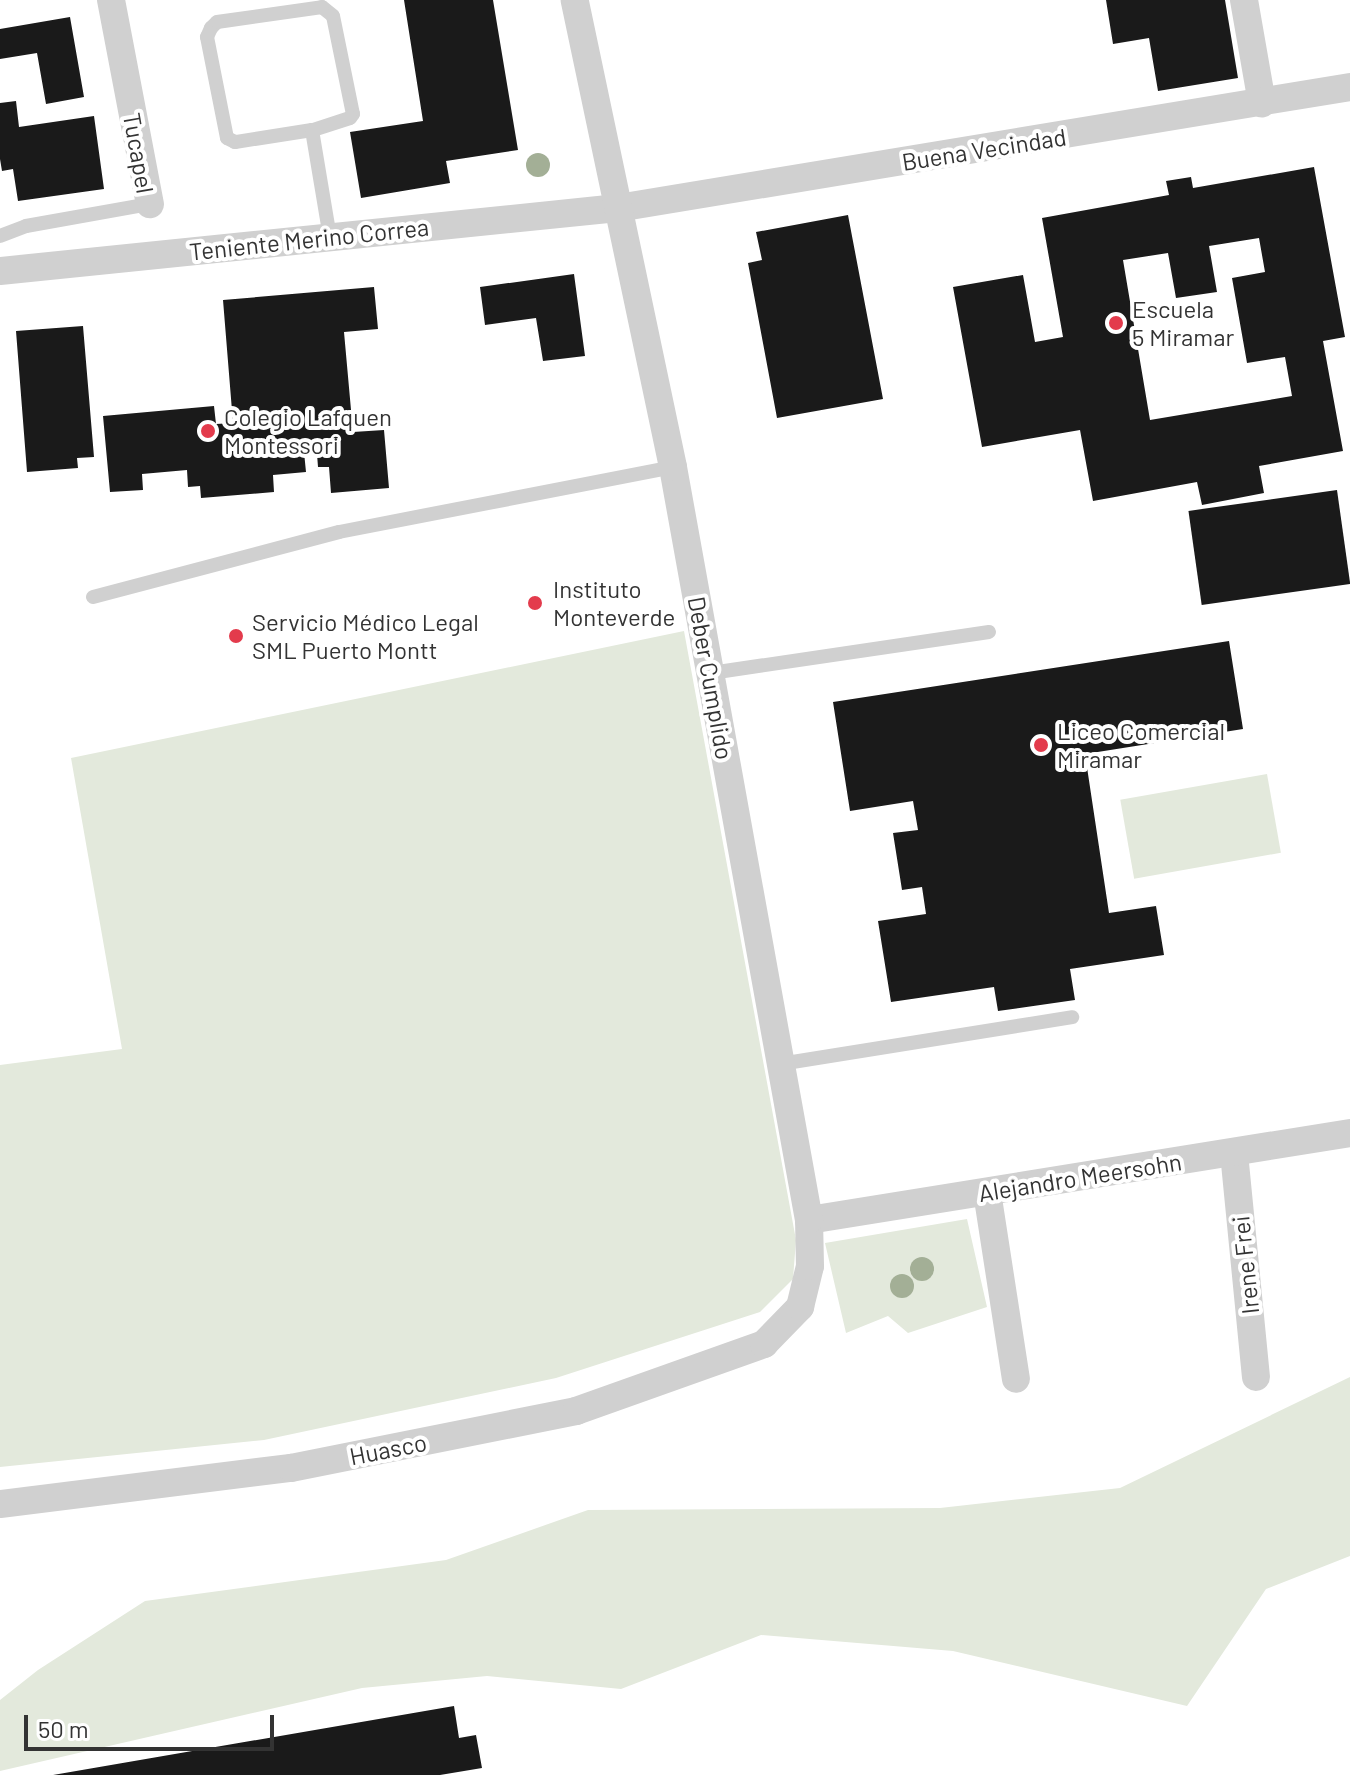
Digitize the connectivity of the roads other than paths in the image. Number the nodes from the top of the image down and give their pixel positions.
1 (111, 0) edge
2 (1244, 0) edge
3 (581, 3) edge
4 (1350, 87) edge
5 (1262, 103) junction
6 (312, 130) junction
7 (150, 204) joint
8 (618, 208) junction
9 (0, 236) edge
10 (330, 238) junction
11 (0, 271) edge
12 (673, 467) junction
13 (93, 597) dead end
14 (989, 632) dead end
15 (711, 673) junction
16 (1072, 1017) dead end
17 (780, 1064) junction
18 (1350, 1133) edge
19 (1234, 1153) junction
20 (987, 1192) junction
21 (809, 1220) junction
22 (764, 1344) joint
23 (1256, 1377) dead end
24 (1016, 1379) dead end
25 (0, 1504) edge

1 - 7 street, Tucapel
2 - 5 street
3 - 8 street, Deber Cumplido
4 - 5 street, Buena Vecindad
5 - 8 street, Buena Vecindad
6 - 6 lane
6 - 10 lane
7 - 9 lane, Tucapel
8 - 10 street, Teniente Merino Correa
8 - 12 street, Deber Cumplido
10 - 11 street, Teniente Merino Correa
12 - 13 lane
12 - 15 street, Deber Cumplido
14 - 15 lane
15 - 17 street, Deber Cumplido
16 - 17 lane
17 - 21 street, Deber Cumplido
18 - 19 street, Alejandro Meersohn
19 - 20 street, Alejandro Meersohn
19 - 23 street, Irene Frei
20 - 21 street, Alejandro Meersohn
20 - 24 street
21 - 22 street, Deber Cumplido
22 - 25 street, Huasco

